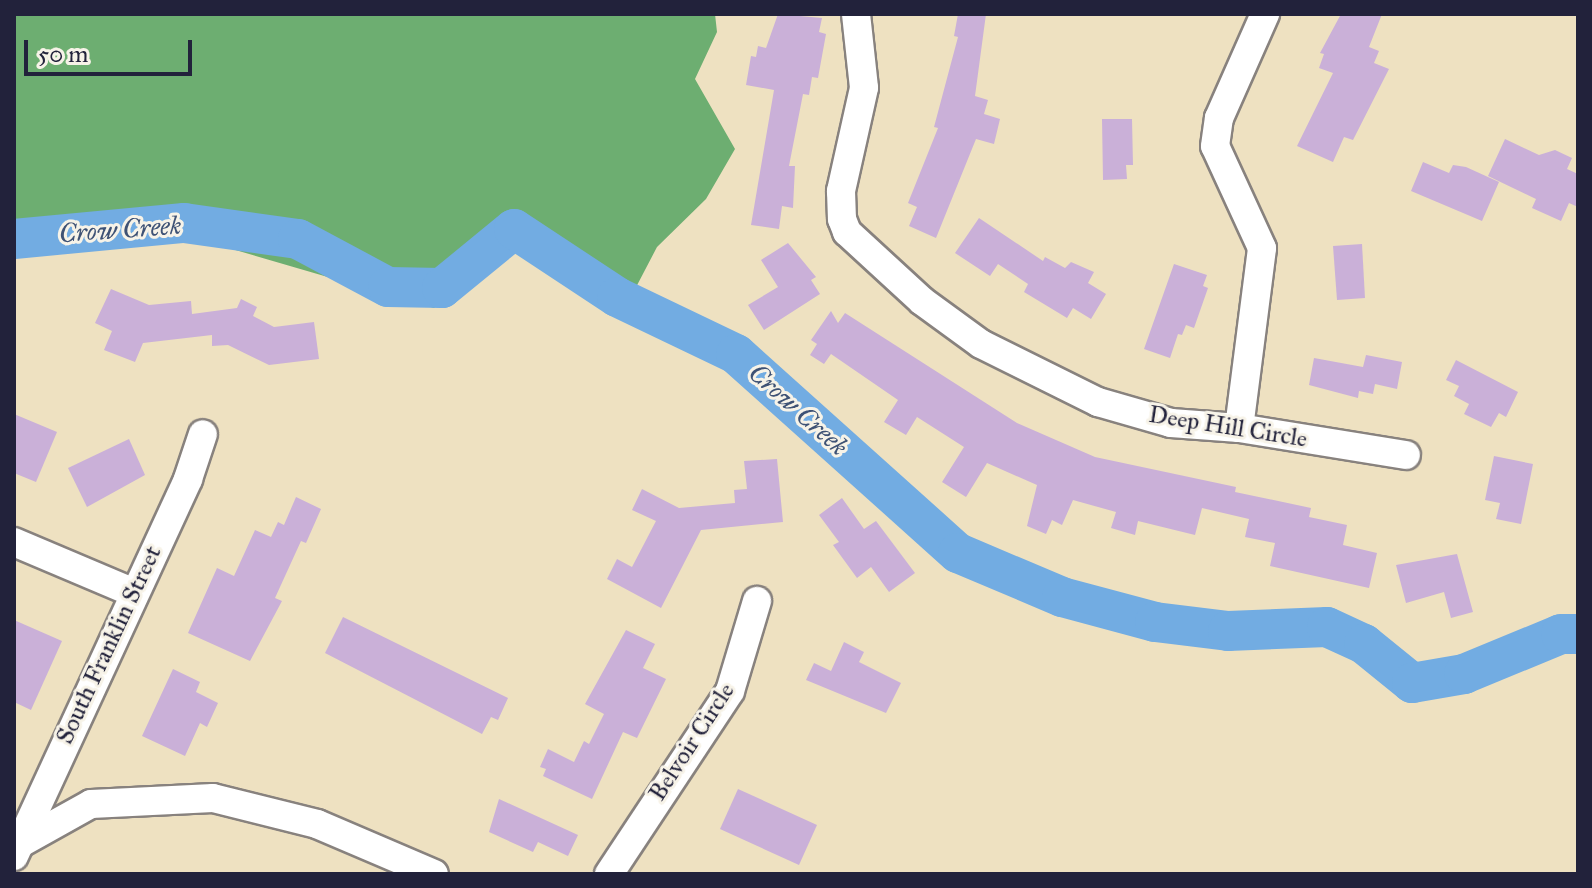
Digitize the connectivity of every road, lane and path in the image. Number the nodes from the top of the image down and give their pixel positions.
1 (856, 14) edge
2 (1265, 14) edge
3 (1239, 428) junction
4 (203, 434) dead end
5 (1406, 455) dead end
6 (14, 542) edge
7 (132, 592) junction
8 (757, 601) dead end
9 (17, 850) edge
10 (434, 874) edge
11 (609, 874) edge

1 - 3 street, Deep Hill Circle
2 - 3 street
3 - 5 street, Deep Hill Circle
4 - 7 street, South Franklin Street
6 - 7 street
7 - 9 street, South Franklin Street
8 - 11 street, Belvoir Circle
9 - 10 street

